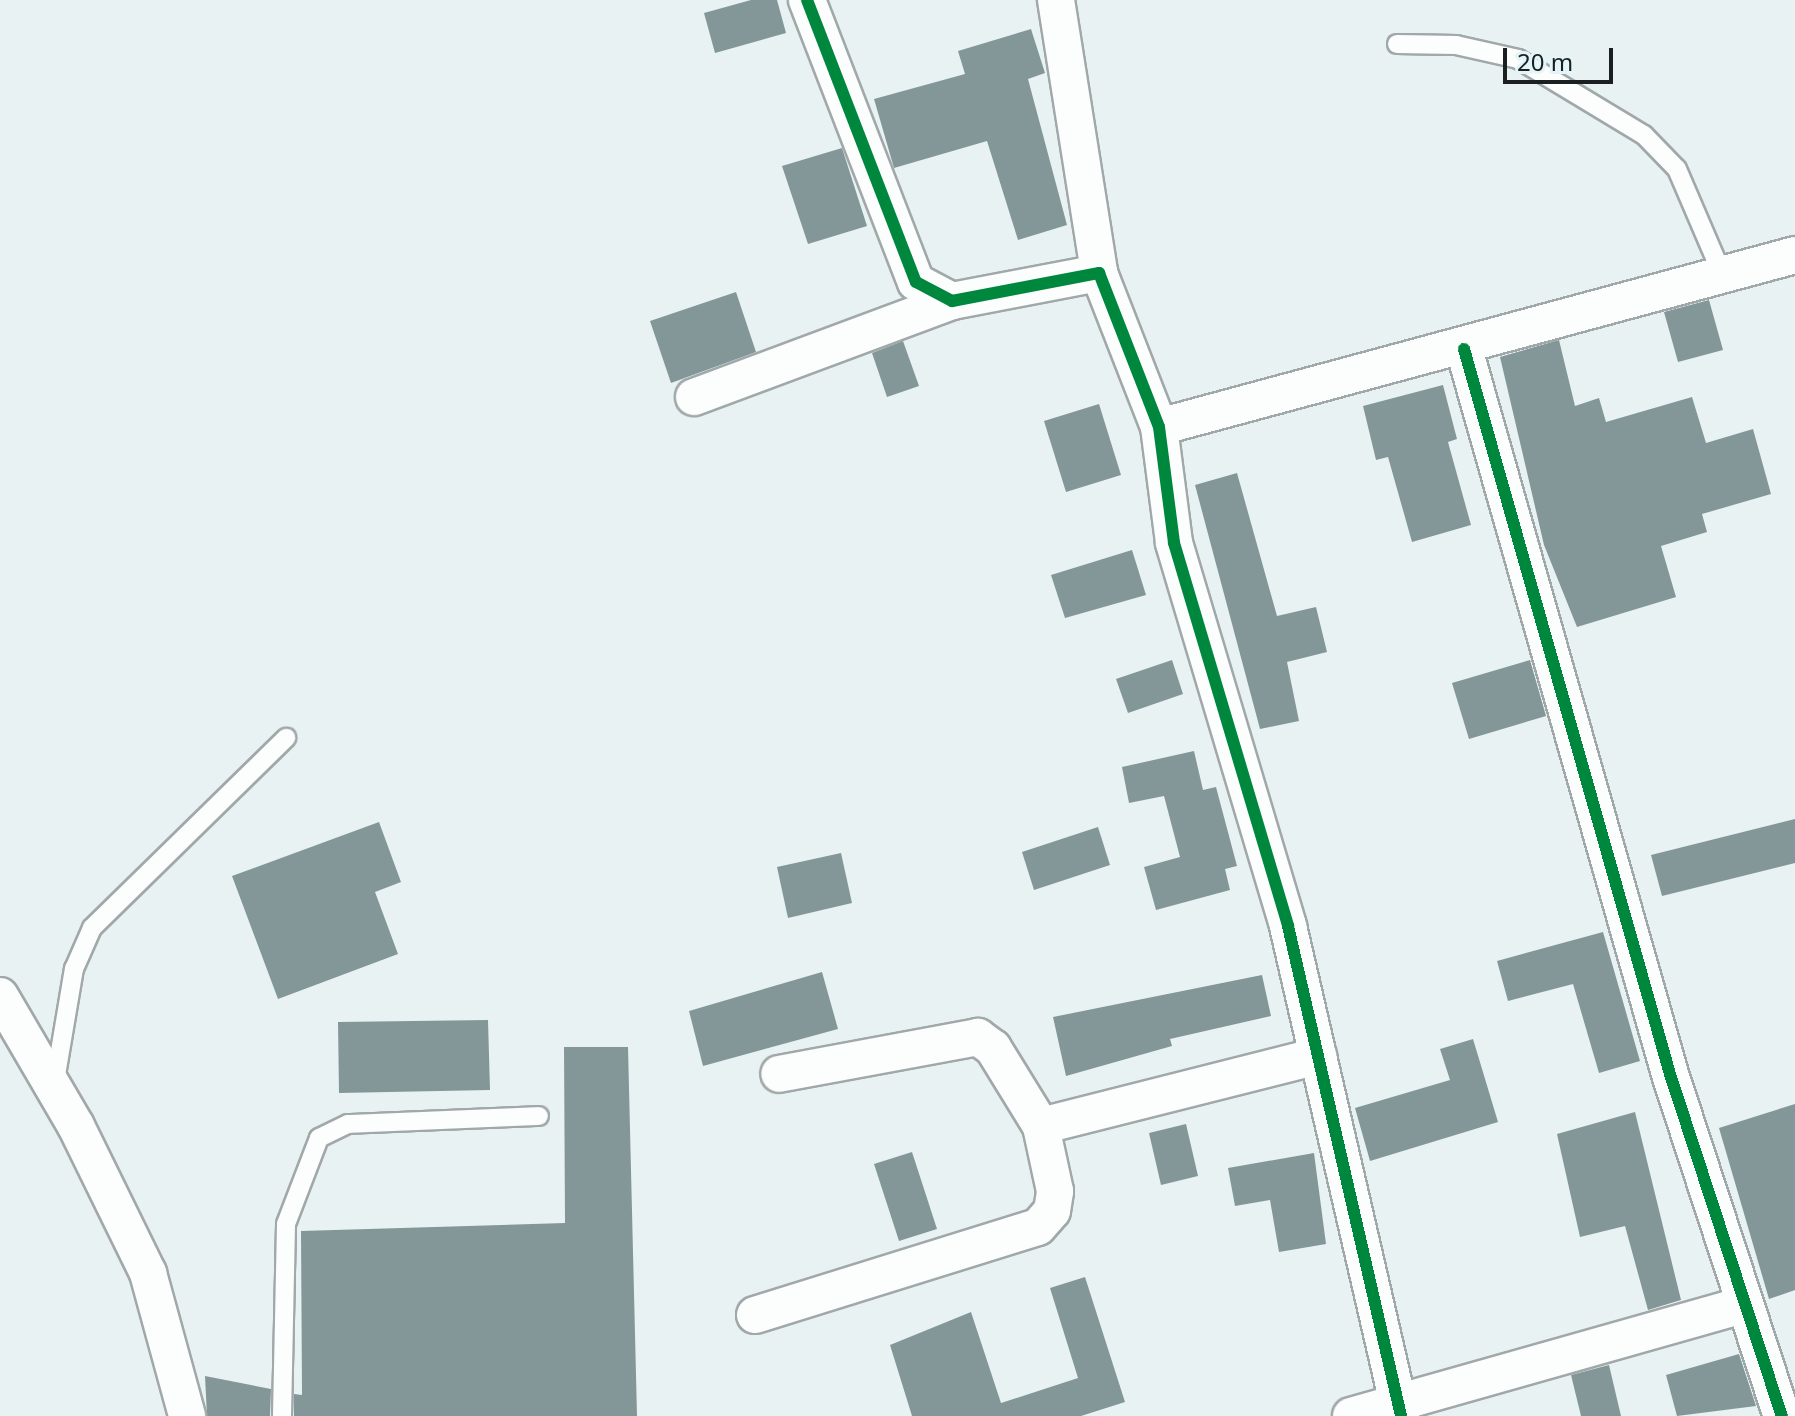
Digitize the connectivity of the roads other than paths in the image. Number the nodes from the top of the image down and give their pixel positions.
1 (807, 0) edge
2 (1056, 0) edge
3 (1397, 44) dead end
4 (1795, 255) edge
5 (1099, 273) junction
6 (1722, 274) junction
7 (952, 301) junction
8 (1464, 349) junction
9 (694, 397) dead end
10 (1159, 427) junction
11 (286, 738) dead end
12 (0, 996) edge
13 (1318, 1056) junction
14 (779, 1074) dead end
15 (54, 1088) junction
16 (539, 1116) dead end
17 (1041, 1126) junction
18 (1742, 1305) junction
19 (755, 1315) dead end
20 (1400, 1410) edge
21 (187, 1416) edge
22 (282, 1416) edge
23 (1351, 1416) edge
24 (1782, 1416) edge

1 - 7 street
2 - 5 street
3 - 6 lane
4 - 6 street
5 - 7 street
5 - 10 street
6 - 8 street
7 - 9 street
8 - 10 street
8 - 18 street
10 - 13 street
11 - 15 lane
12 - 15 street
13 - 17 street
13 - 20 street
14 - 17 street
15 - 21 street
16 - 22 lane
17 - 19 street
18 - 20 street
18 - 24 street
20 - 23 street

